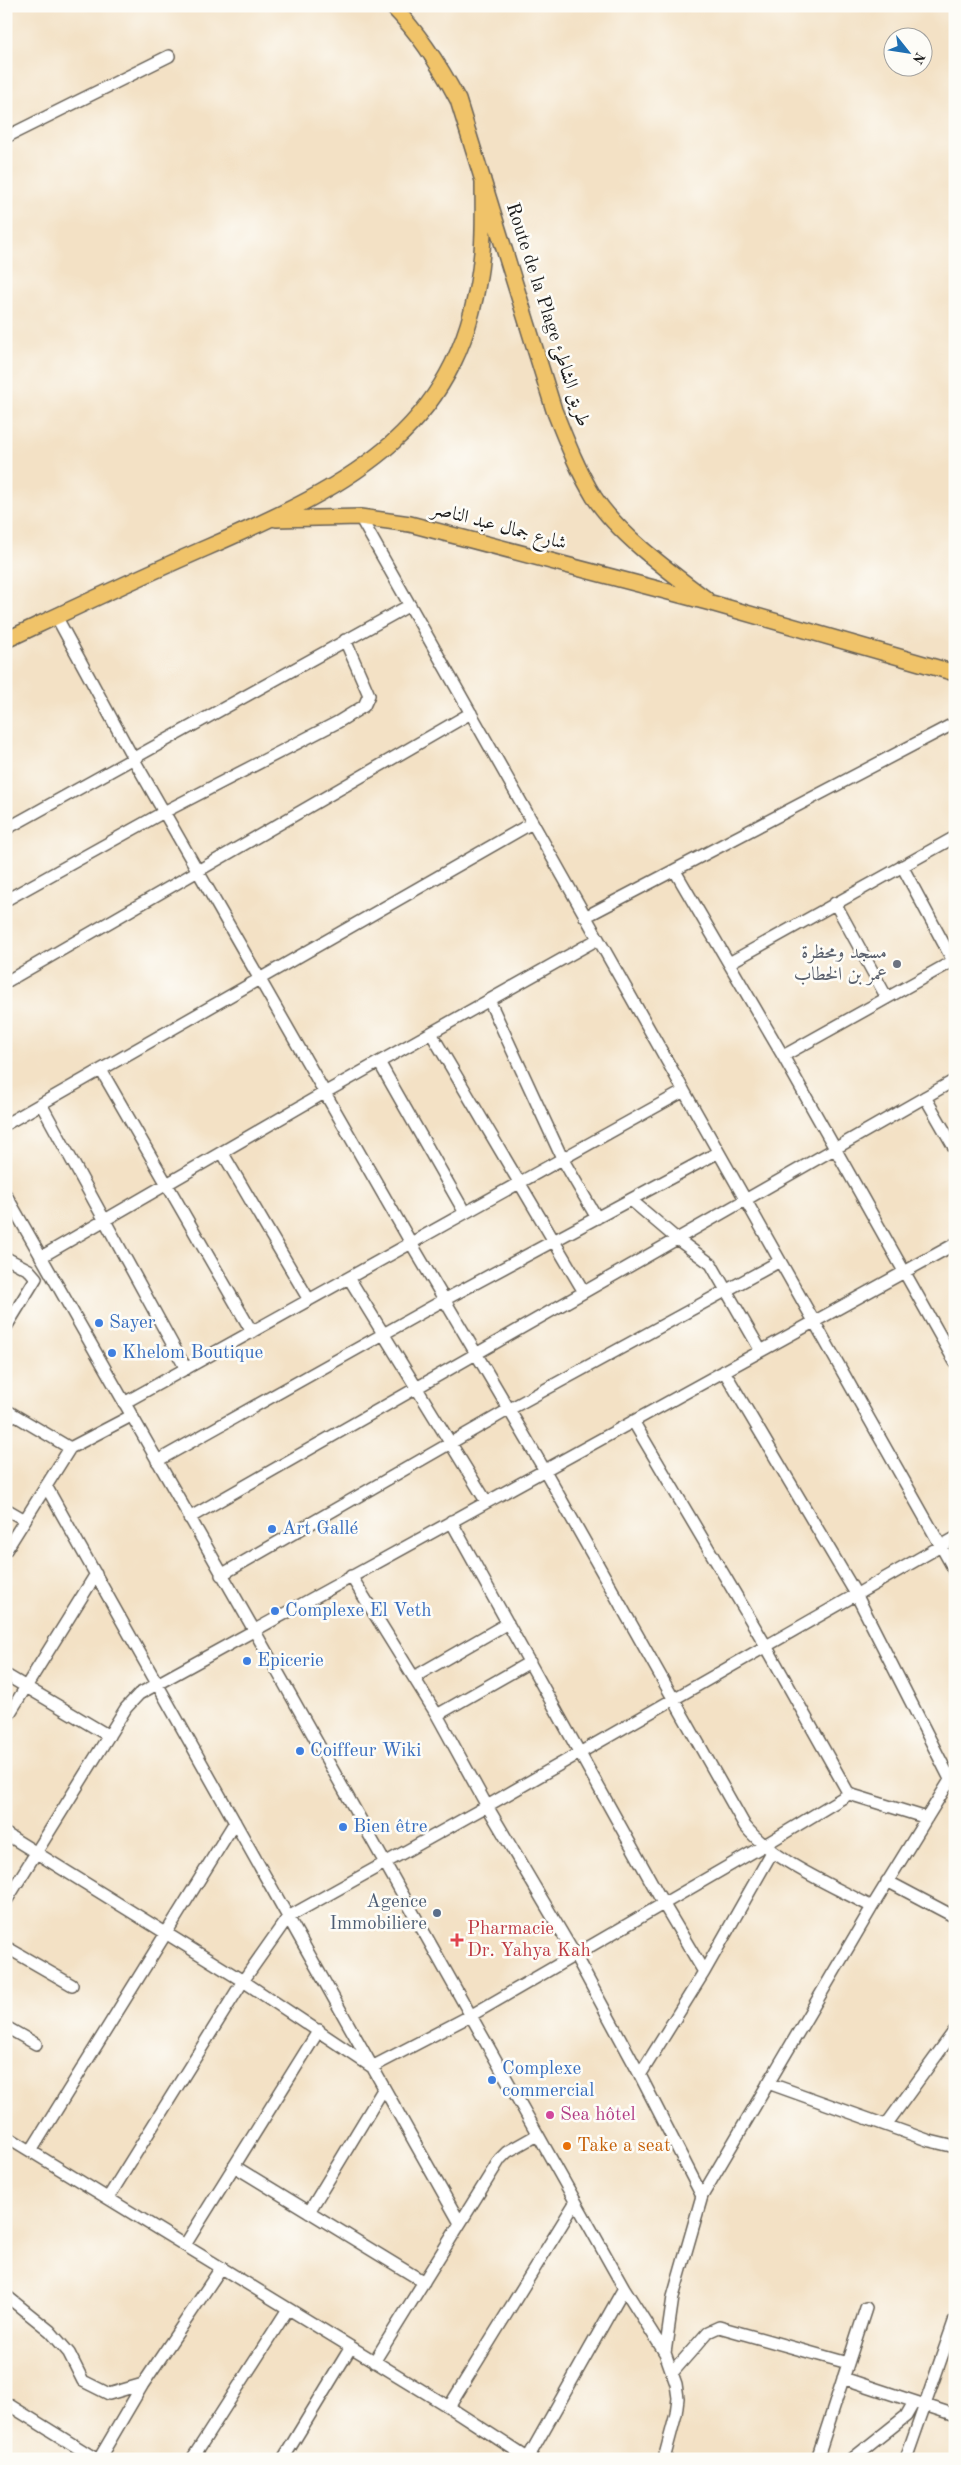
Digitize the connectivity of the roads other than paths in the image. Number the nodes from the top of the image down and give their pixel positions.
1 (392, 6) edge
2 (170, 56) dead end
3 (6, 137) edge
4 (484, 180) junction
5 (360, 517) junction
6 (272, 519) junction
7 (712, 604) junction
8 (410, 605) junction
9 (56, 616) junction
10 (6, 640) edge
11 (346, 640) junction
12 (955, 672) edge
13 (470, 713) junction
14 (955, 723) edge
15 (133, 758) junction
16 (164, 812) junction
17 (532, 823) junction
18 (6, 829) edge
19 (955, 837) edge
20 (902, 866) junction
21 (198, 871) junction
22 (674, 871) junction
23 (6, 900) edge
24 (835, 904) junction
25 (586, 917) junction
26 (598, 939) junction
27 (954, 961) edge
28 (729, 963) junction
29 (259, 979) junction
30 (6, 982) edge
31 (887, 998) junction
32 (489, 1000) junction
33 (431, 1033) junction
34 (783, 1056) junction
35 (378, 1062) junction
36 (101, 1070) junction
37 (955, 1080) edge
38 (684, 1091) junction
39 (324, 1093) junction
40 (925, 1097) junction
41 (41, 1104) junction
42 (6, 1124) edge
43 (834, 1148) junction
44 (955, 1149) edge
45 (222, 1152) junction
46 (717, 1153) junction
47 (563, 1160) junction
48 (519, 1183) junction
49 (167, 1184) junction
50 (6, 1195) edge
51 (631, 1200) junction
52 (746, 1200) junction
53 (465, 1213) junction
54 (597, 1218) junction
55 (104, 1220) junction
56 (678, 1239) junction
57 (552, 1242) junction
58 (411, 1243) junction
59 (955, 1244) edge
60 (41, 1257) junction
61 (6, 1258) edge
62 (780, 1261) junction
63 (904, 1272) junction
64 (349, 1278) junction
65 (726, 1290) junction
66 (584, 1292) junction
67 (309, 1300) junction
68 (444, 1300) junction
69 (814, 1322) junction
70 (6, 1327) edge
71 (252, 1332) junction
72 (384, 1334) junction
73 (761, 1351) junction
74 (476, 1354) junction
75 (955, 1362) edge
76 (186, 1369) junction
77 (724, 1371) junction
78 (416, 1388) junction
79 (124, 1403) junction
80 (6, 1410) edge
81 (508, 1410) junction
82 (131, 1416) junction
83 (633, 1421) junction
84 (449, 1444) junction
85 (70, 1448) junction
86 (157, 1462) junction
87 (544, 1469) junction
88 (46, 1486) junction
89 (486, 1502) junction
90 (6, 1509) edge
91 (189, 1518) junction
92 (25, 1520) junction
93 (451, 1521) junction
94 (955, 1538) edge
95 (940, 1546) junction
96 (6, 1550) edge
97 (955, 1572) edge
98 (96, 1574) junction
99 (221, 1575) junction
100 (351, 1576) junction
101 (856, 1594) junction
102 (508, 1622) junction
103 (254, 1630) junction
104 (766, 1646) junction
105 (530, 1662) junction
106 (6, 1675) edge
107 (414, 1677) junction
108 (157, 1683) junction
109 (26, 1687) junction
110 (674, 1698) junction
111 (437, 1715) junction
112 (6, 1719) edge
113 (109, 1736) junction
114 (580, 1752) junction
115 (952, 1776) edge
116 (849, 1794) junction
117 (487, 1806) junction
118 (927, 1818) junction
119 (234, 1822) junction
120 (6, 1834) edge
121 (768, 1849) junction
122 (36, 1853) junction
123 (384, 1863) junction
124 (887, 1882) junction
125 (6, 1901) edge
126 (663, 1903) junction
127 (872, 1907) junction
128 (288, 1917) junction
129 (955, 1917) edge
130 (165, 1933) junction
131 (6, 1947) edge
132 (575, 1955) junction
133 (704, 1972) junction
134 (243, 1981) junction
135 (72, 1985) dead end
136 (470, 2016) junction
137 (6, 2026) edge
138 (319, 2030) junction
139 (955, 2030) edge
140 (36, 2044) dead end
141 (372, 2067) junction
142 (640, 2075) junction
143 (768, 2083) junction
144 (384, 2088) junction
145 (886, 2125) junction
146 (537, 2135) junction
147 (6, 2136) edge
148 (955, 2147) edge
149 (31, 2151) junction
150 (234, 2166) junction
151 (702, 2196) junction
152 (108, 2198) junction
153 (575, 2203) junction
154 (309, 2212) junction
155 (460, 2223) junction
156 (184, 2245) junction
157 (222, 2268) junction
158 (424, 2282) junction
159 (624, 2288) junction
160 (9, 2298) dead end
161 (288, 2308) junction
162 (866, 2308) dead end
163 (955, 2319) edge
164 (351, 2348) junction
165 (666, 2354) junction
166 (374, 2362) junction
167 (848, 2363) junction
168 (672, 2373) junction
169 (843, 2378) junction
170 (143, 2384) junction
171 (6, 2403) edge
172 (919, 2403) junction
173 (449, 2407) junction
174 (955, 2415) edge
175 (528, 2458) edge
176 (98, 2459) edge
177 (192, 2459) edge
178 (283, 2459) edge
179 (664, 2459) edge
180 (817, 2459) edge
181 (852, 2459) edge
182 (906, 2459) edge

1 - 4 main road, Route de la Plage طريق الشاطئ
2 - 3 street
4 - 6 main road, شارع جمال عبد الناصر
4 - 7 main road, Route de la Plage طريق الشاطئ
5 - 6 main road, شارع جمال عبد الناصر
5 - 7 main road, شارع جمال عبد الناصر
5 - 8 street
6 - 9 main road, شارع جمال عبد الناصر
7 - 12 main road, شارع جمال عبد الناصر
8 - 11 street
8 - 13 street
9 - 10 main road, شارع جمال عبد الناصر
9 - 15 street
11 - 15 street
11 - 16 street
13 - 17 street
13 - 21 street
14 - 22 street
15 - 16 street
15 - 18 street
16 - 21 street
16 - 23 street
17 - 25 street
17 - 29 street
19 - 20 street
20 - 24 street
20 - 27 street
21 - 29 street
21 - 30 street
22 - 25 street
22 - 28 street
24 - 28 street
24 - 31 street
25 - 26 street
26 - 32 street
26 - 38 street
27 - 31 street
28 - 34 street
29 - 36 street
29 - 39 street
31 - 34 street
32 - 33 street
32 - 47 street
33 - 35 street
33 - 48 street
34 - 43 street
35 - 39 street
35 - 53 street
36 - 41 street
36 - 49 street
37 - 40 street
38 - 46 street
38 - 47 street
39 - 45 street
39 - 58 street
40 - 43 street
40 - 44 street
41 - 42 street
41 - 55 street
43 - 52 street
43 - 63 street
45 - 49 street
45 - 67 street
46 - 51 street
46 - 52 street
47 - 48 street
47 - 54 street
48 - 53 street
48 - 57 street
49 - 55 street
49 - 71 street
50 - 60 street
51 - 54 street
51 - 56 street
52 - 56 street
52 - 62 street
53 - 58 street
54 - 57 street
55 - 60 street
55 - 76 street
56 - 65 street
56 - 66 street
57 - 66 street
57 - 68 street
58 - 64 street
58 - 68 street
59 - 63 street
60 - 79 street
61 - 70 street
62 - 65 street
62 - 69 street
63 - 69 street
63 - 75 street
64 - 67 street
64 - 72 street
65 - 73 street
65 - 81 street
66 - 74 street
67 - 71 street
68 - 72 street
68 - 74 street
69 - 73 street
69 - 95 street
71 - 76 street
72 - 78 street
72 - 86 street
73 - 77 street
74 - 78 street
74 - 81 street
76 - 79 street
77 - 83 street
77 - 101 street
78 - 84 street
78 - 91 street
79 - 82 street
80 - 85 street
81 - 84 street
81 - 87 street
82 - 85 street
82 - 86 street
83 - 87 street
83 - 104 street
84 - 89 street
84 - 99 street
85 - 88 street
86 - 91 street
87 - 89 street
87 - 110 street
88 - 92 street
88 - 98 street
89 - 93 street
90 - 92 street
91 - 99 street
92 - 96 street
93 - 100 street
93 - 102 street
94 - 95 street
95 - 97 street
95 - 101 street
98 - 108 street
98 - 109 street
99 - 103 street
100 - 103 street
100 - 107 street
101 - 104 street
101 - 115 street
102 - 105 street
102 - 107 street
103 - 108 street
103 - 123 street
104 - 110 street
104 - 116 street
105 - 111 street
105 - 114 street
106 - 109 street
107 - 111 street
108 - 113 street
108 - 119 street
109 - 112 street
109 - 113 street
110 - 114 street
110 - 121 street
111 - 117 street
113 - 122 street
114 - 117 street
114 - 126 street
115 - 118 street
116 - 118 street
116 - 121 street
117 - 123 street
117 - 132 street
118 - 124 street
119 - 128 street
119 - 130 street
120 - 122 street
121 - 126 street
121 - 127 street
121 - 133 street
122 - 125 street
122 - 130 street
123 - 128 street
123 - 136 street
124 - 127 street
124 - 129 street
126 - 132 street
126 - 133 street
127 - 143 street
128 - 134 street
128 - 141 street
130 - 134 street
130 - 149 street
131 - 135 street
132 - 136 street
132 - 142 street
133 - 142 street
134 - 138 street
134 - 152 street
136 - 141 street
136 - 146 street
137 - 140 street
138 - 141 street
138 - 150 street
139 - 145 street
141 - 144 street
142 - 151 street
143 - 145 street
143 - 151 street
144 - 154 street
144 - 155 street
145 - 148 street
146 - 153 street
146 - 155 street
147 - 149 street
149 - 152 street
150 - 154 street
150 - 156 street
151 - 165 street
152 - 156 street
153 - 159 street
153 - 173 street
154 - 158 street
155 - 158 street
156 - 157 street
157 - 161 street
157 - 170 street
158 - 166 street
159 - 165 street
159 - 175 street
160 - 170 street
161 - 164 street
161 - 177 street
162 - 167 street
163 - 172 street
164 - 166 street
164 - 178 street
165 - 168 street
166 - 173 street
167 - 168 street
167 - 169 street
168 - 179 street
169 - 172 street
169 - 180 street
170 - 176 street
171 - 176 street
172 - 174 street
172 - 181 street
172 - 182 street
173 - 175 street

